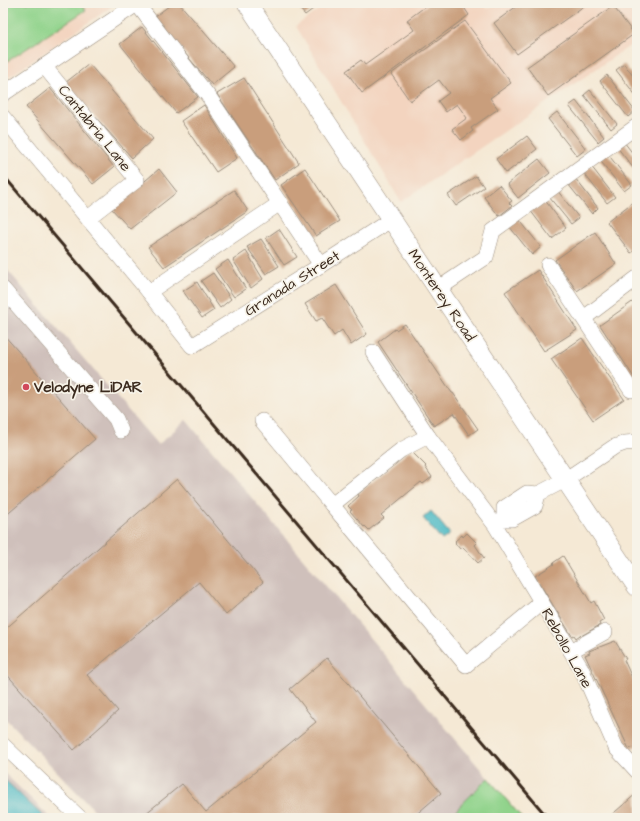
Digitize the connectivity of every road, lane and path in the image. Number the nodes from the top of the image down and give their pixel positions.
1 (137, 3) edge
2 (251, 4) edge
3 (44, 66) junction
4 (3, 94) edge
5 (3, 117) edge
6 (637, 126) edge
7 (280, 203) junction
8 (88, 218) junction
9 (392, 219) junction
10 (321, 265) junction
11 (548, 265) dead end
12 (637, 278) edge
13 (3, 289) edge
14 (438, 289) junction
15 (149, 292) junction
16 (584, 318) junction
17 (373, 352) dead end
18 (631, 390) dead end
19 (262, 422) dead end
20 (121, 430) dead end
21 (428, 436) junction
22 (637, 442) edge
23 (565, 480) junction
24 (332, 505) junction
25 (500, 522) junction
26 (637, 587) edge
27 (541, 603) junction
28 (605, 632) dead end
29 (571, 651) junction
30 (3, 745) edge
31 (637, 771) edge
32 (80, 818) edge

1 - 3 street
1 - 7 street
2 - 9 main road, Monterey Road
3 - 4 street
3 - 8 street, Cantabria Lane
5 - 8 street
6 - 14 street
7 - 10 street
7 - 15 street
8 - 15 street
9 - 10 street, Granada Street
9 - 14 main road, Monterey Road
10 - 15 street, Granada Street
11 - 16 street
12 - 16 street
13 - 20 street
14 - 23 main road, Monterey Road
16 - 18 street
17 - 21 street, Rebollo Lane
19 - 24 street
21 - 24 street
21 - 25 street, Rebollo Lane
22 - 23 street
23 - 25 street
23 - 26 main road, Monterey Road
24 - 27 street
25 - 27 street, Rebollo Lane
27 - 29 street, Rebollo Lane
28 - 29 street
29 - 31 street, Rebollo Lane
30 - 32 street

